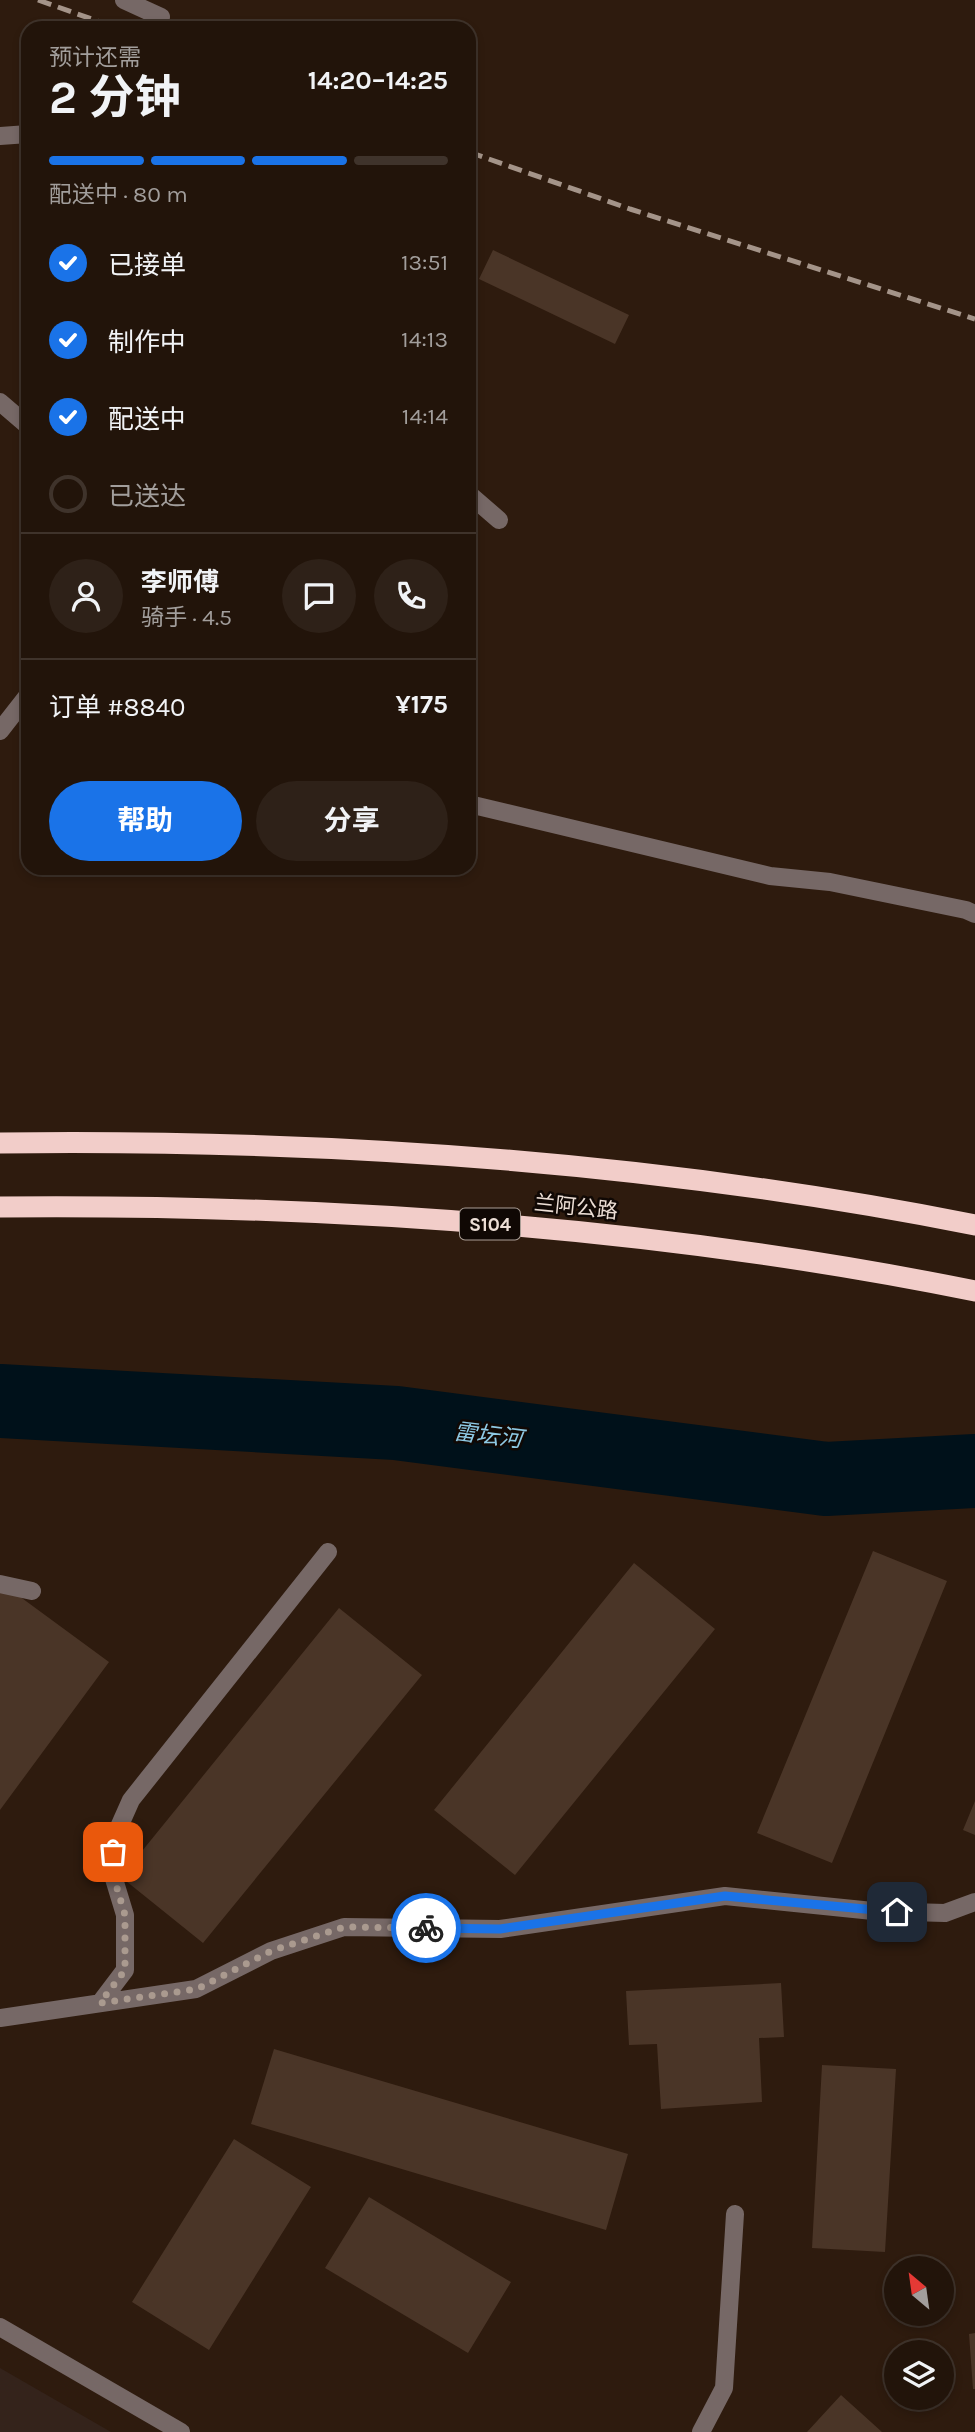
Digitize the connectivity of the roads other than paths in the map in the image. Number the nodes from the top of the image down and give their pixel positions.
1 (124, 0) edge
2 (167, 0) edge
3 (156, 21) edge
4 (160, 21) edge
5 (21, 134) edge
6 (0, 136) edge
7 (0, 402) edge
8 (21, 420) edge
9 (476, 500) edge
10 (499, 520) dead end
11 (21, 704) edge
12 (0, 732) edge
13 (476, 806) edge
14 (975, 914) edge
15 (0, 1143) edge
16 (0, 1207) edge
17 (975, 1225) edge
18 (975, 1291) edge
19 (328, 1552) dead end
20 (0, 1584) edge
21 (33, 1591) dead end
22 (975, 1902) edge
23 (100, 2003) junction
24 (0, 2018) edge
25 (735, 2214) dead end
26 (0, 2327) edge
27 (181, 2432) edge
28 (701, 2432) edge

1 - 3 street
2 - 4 street
5 - 6 street
7 - 8 street
9 - 10 street
11 - 12 street
13 - 14 street
15 - 17 highway, 兰阿公路
16 - 18 highway, 兰阿公路 / S104
19 - 23 street
20 - 21 street
22 - 23 street
23 - 24 street
25 - 28 street
26 - 27 street

